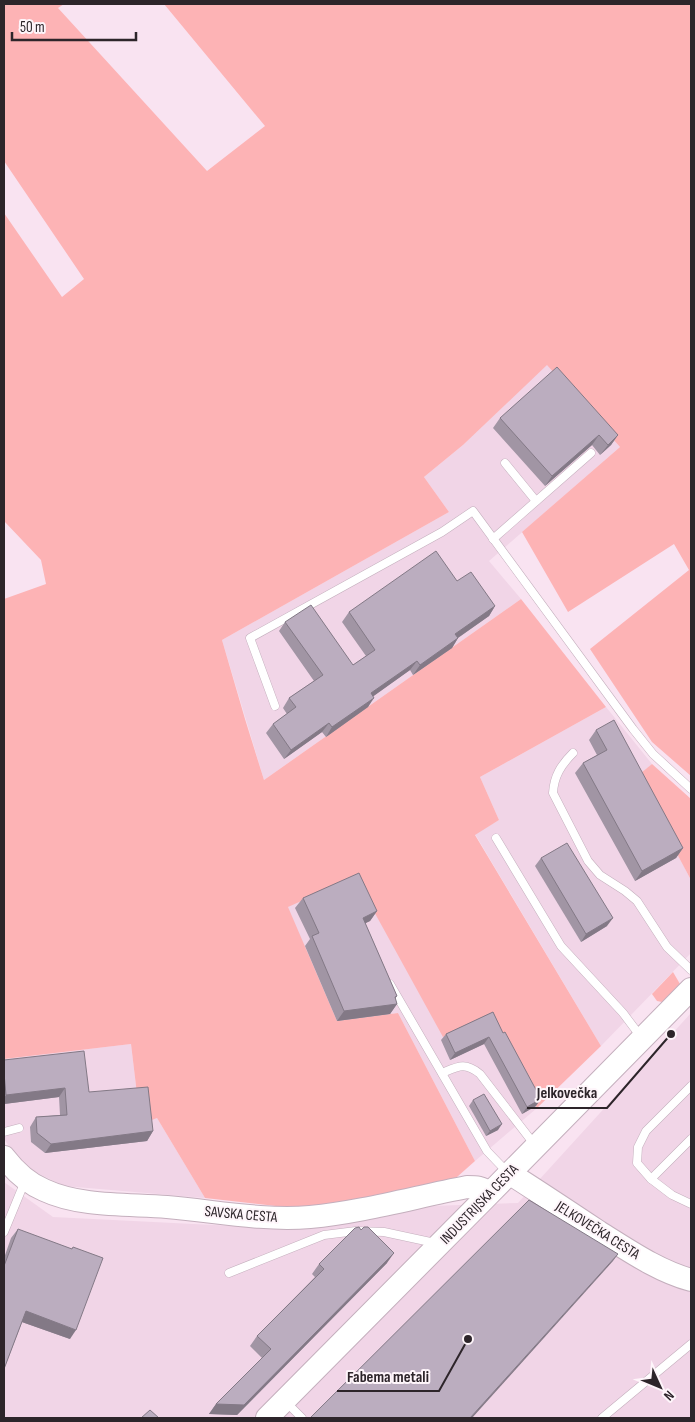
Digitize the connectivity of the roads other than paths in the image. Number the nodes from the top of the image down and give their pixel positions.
1 (591, 453) edge
2 (505, 463) dead end
3 (536, 501) junction
4 (493, 539) junction
5 (275, 706) dead end
6 (573, 753) dead end
7 (691, 789) edge
8 (496, 838) dead end
9 (691, 970) edge
10 (384, 973) edge
11 (691, 989) edge
12 (642, 1038) junction
13 (442, 1073) junction
14 (691, 1086) edge
15 (19, 1128) dead end
16 (4, 1132) edge
17 (691, 1139) edge
18 (535, 1146) junction
19 (5, 1160) edge
20 (509, 1173) junction
21 (26, 1179) junction
22 (652, 1179) junction
23 (489, 1193) junction
24 (691, 1204) edge
25 (4, 1232) edge
26 (440, 1244) junction
27 (229, 1273) dead end
28 (691, 1280) edge
29 (691, 1344) edge
30 (285, 1400) junction
31 (267, 1418) edge
32 (302, 1418) edge
33 (602, 1418) edge

1 - 3 lane
2 - 3 lane
3 - 4 lane
4 - 5 lane
4 - 7 lane
6 - 9 lane
8 - 12 lane
10 - 13 lane
11 - 12 street, INDUSTRIJSKA CESTA
12 - 18 street, INDUSTRIJSKA CESTA
13 - 18 lane
13 - 20 lane
14 - 22 lane
15 - 16 lane
17 - 22 lane
18 - 20 street, INDUSTRIJSKA CESTA
19 - 21 street, SAVSKA CESTA
20 - 23 street, INDUSTRIJSKA CESTA
20 - 28 street, JELKOVEČKA CESTA
21 - 23 street, SAVSKA CESTA
21 - 25 lane
22 - 24 lane
23 - 26 street, INDUSTRIJSKA CESTA
26 - 27 lane
26 - 30 street, INDUSTRIJSKA CESTA
29 - 33 lane
30 - 31 street, INDUSTRIJSKA CESTA
30 - 32 lane

